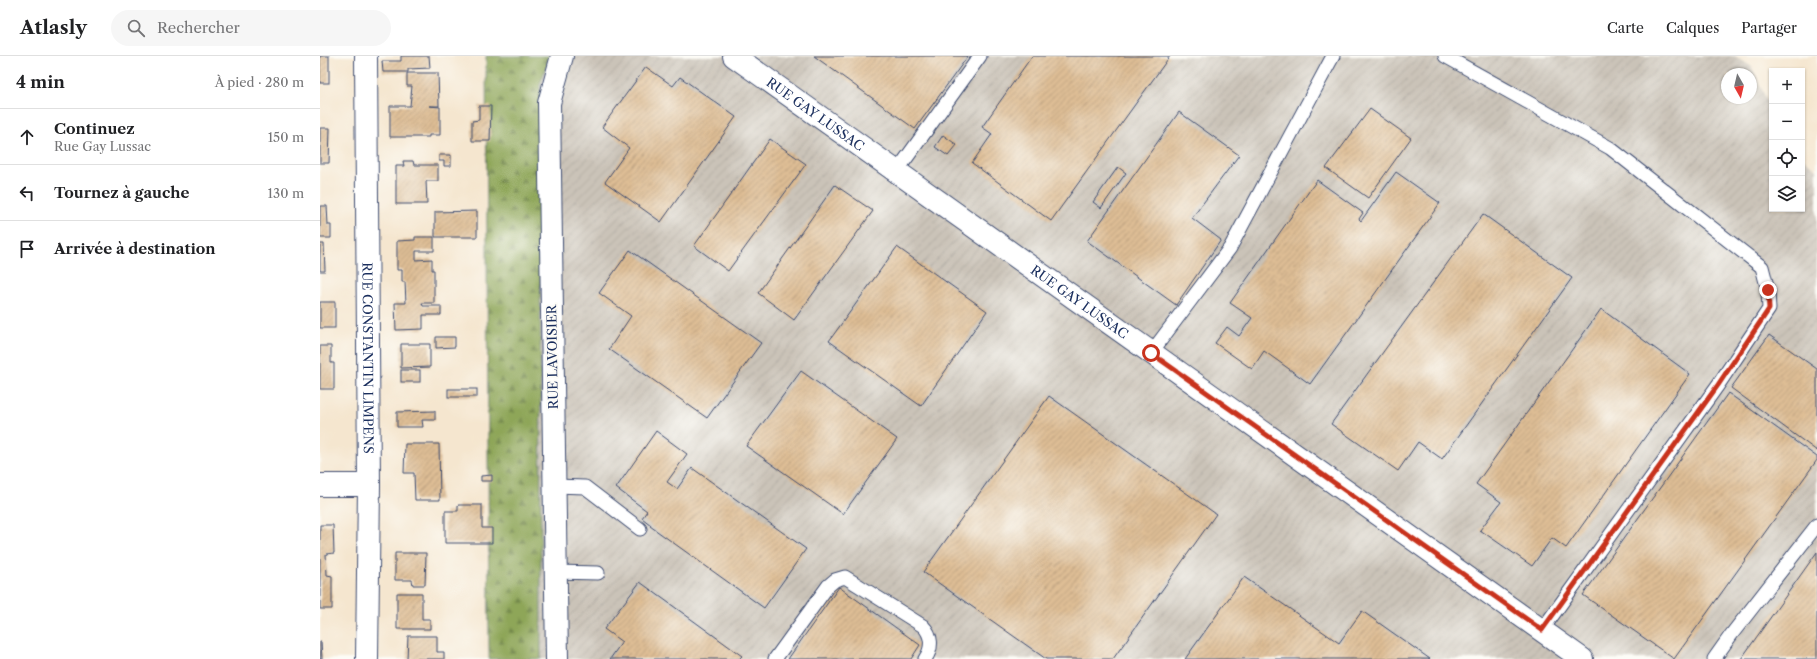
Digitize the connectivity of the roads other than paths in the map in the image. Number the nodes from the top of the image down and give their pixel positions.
1 (366, 56) edge
2 (562, 56) edge
3 (980, 56) edge
4 (1333, 56) edge
5 (1445, 56) edge
6 (744, 59) edge
7 (897, 172) junction
8 (1151, 353) junction
9 (320, 485) edge
10 (369, 485) junction
11 (554, 486) junction
12 (1817, 525) edge
13 (640, 529) dead end
14 (555, 572) junction
15 (598, 573) dead end
16 (1542, 630) junction
17 (367, 659) edge
18 (556, 659) edge
19 (776, 659) edge
20 (925, 659) edge
21 (1582, 659) edge
22 (1714, 659) edge

1 - 10 street, RUE CONSTANTIN LIMPENS
2 - 11 street, RUE LAVOISIER
3 - 7 lane
4 - 8 lane
5 - 16 lane
6 - 7 street, RUE GAY LUSSAC
7 - 8 street, RUE GAY LUSSAC
8 - 16 street, RUE GAY LUSSAC
9 - 10 street
10 - 17 street, RUE CONSTANTIN LIMPENS
11 - 13 lane
11 - 14 street, RUE LAVOISIER
12 - 22 lane
14 - 15 lane
14 - 18 street, RUE LAVOISIER
16 - 21 street, RUE GAY LUSSAC
19 - 20 lane

